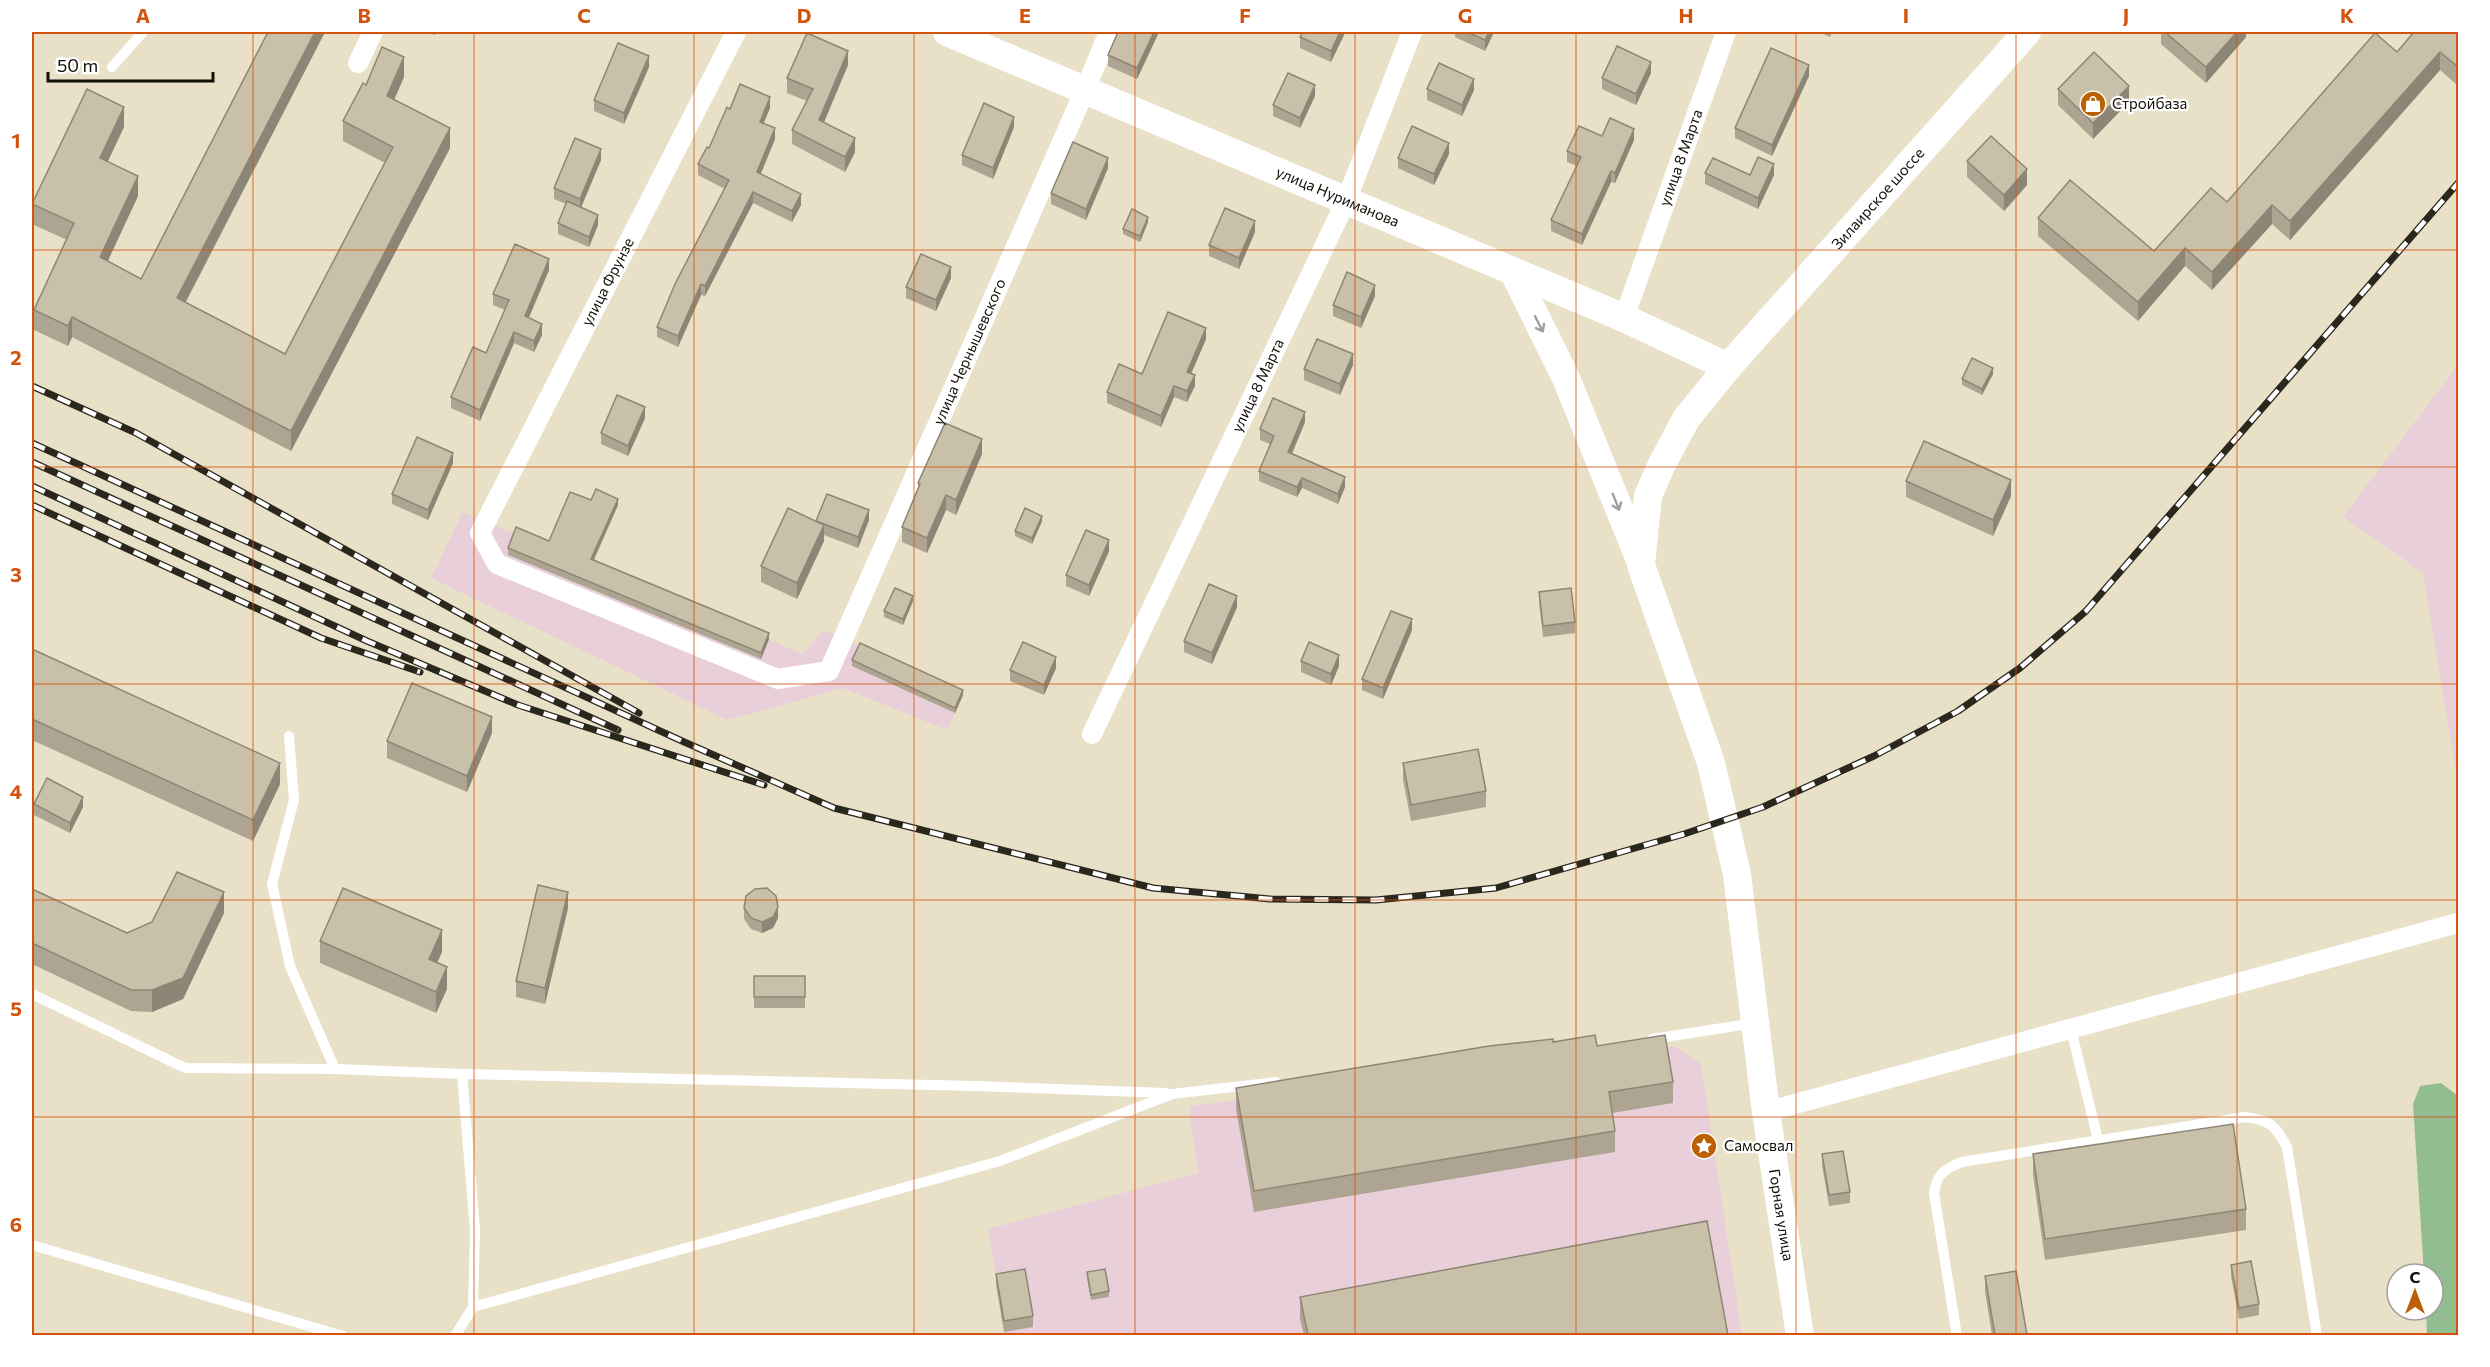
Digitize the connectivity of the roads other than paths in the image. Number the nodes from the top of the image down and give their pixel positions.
1 (143, 32) edge
2 (373, 32) edge
3 (736, 32) edge
4 (947, 32) edge
5 (1109, 32) edge
6 (1412, 32) edge
7 (1726, 32) edge
8 (2027, 32) edge
9 (358, 63) dead end
10 (112, 67) dead end
11 (1085, 90) junction
12 (1346, 201) junction
13 (1513, 271) junction
14 (1624, 318) junction
15 (1728, 367) junction
16 (1641, 565) junction
17 (829, 670) joint
18 (1092, 734) dead end
19 (289, 736) dead end
20 (2458, 923) edge
21 (32, 994) edge
22 (1755, 1023) junction
23 (2072, 1029) junction
24 (1639, 1041) edge
25 (334, 1069) junction
26 (462, 1074) junction
27 (1291, 1081) edge
28 (1172, 1094) junction
29 (1766, 1112) junction
30 (2098, 1140) junction
31 (32, 1245) edge
32 (473, 1307) junction
33 (343, 1335) edge
34 (454, 1335) edge
35 (1800, 1335) edge
36 (1957, 1335) edge
37 (2317, 1335) edge

1 - 10 lane
2 - 9 street
3 - 17 street, улица Фрунзе
4 - 11 main road, улица Нуриманова
5 - 11 street, улица Чернышевского
6 - 12 street, улица 8 Марта
7 - 14 street, улица 8 Марта
8 - 15 main road, Зилаирское шоссе
11 - 12 main road, улица Нуриманова
11 - 17 street, улица Чернышевского
12 - 13 main road, улица Нуриманова
12 - 18 street, улица 8 Марта
13 - 14 main road, улица Нуриманова
13 -> 16 main road, Горная улица
14 - 15 main road, улица Нуриманова
15 - 16 main road, Зилаирское шоссе
16 - 22 main road, Горная улица
19 - 25 lane
20 - 23 street
21 - 25 lane
22 - 24 lane
22 - 29 main road, Горная улица
23 - 29 street
23 - 30 lane
25 - 26 lane
26 - 28 lane
26 - 32 lane
27 - 28 lane
28 - 32 lane
29 - 35 main road, Горная улица
30 - 36 lane
30 - 37 lane
31 - 33 lane
32 - 34 lane

